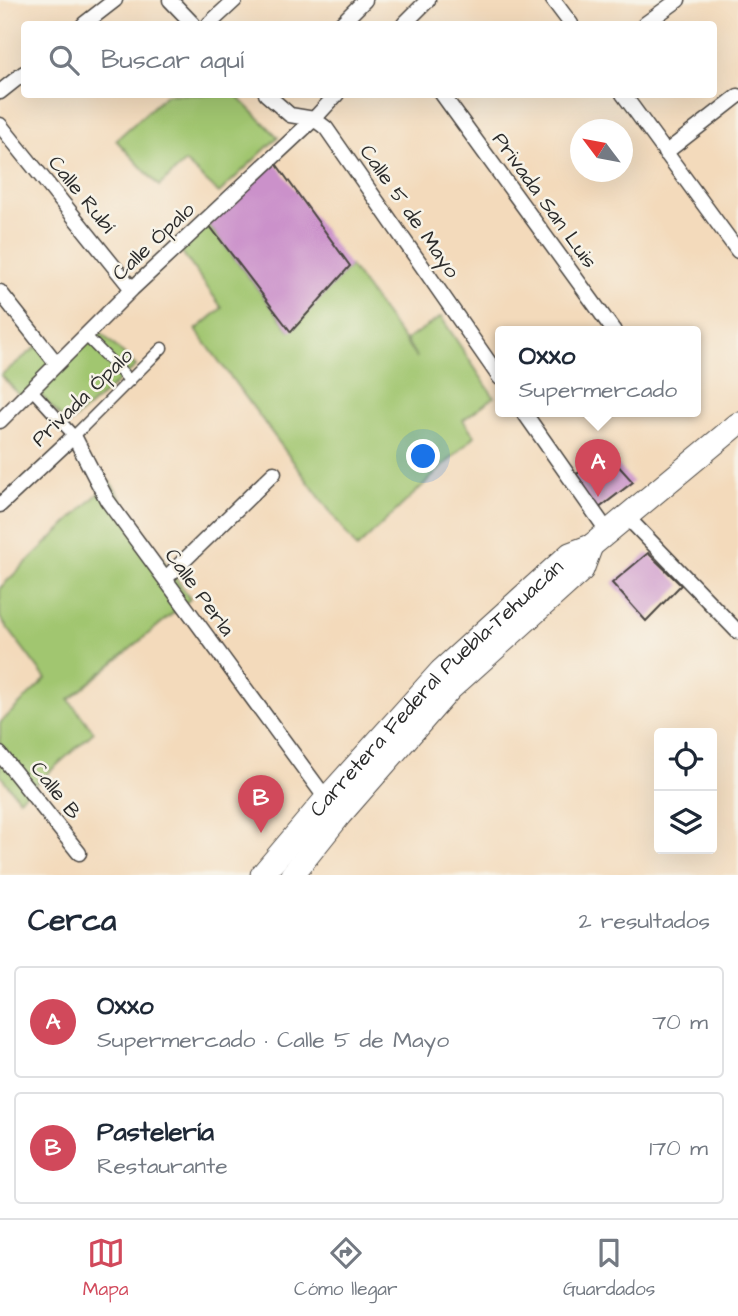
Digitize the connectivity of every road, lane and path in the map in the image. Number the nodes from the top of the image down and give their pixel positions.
1 (115, 0) edge
2 (170, 0) edge
3 (234, 0) edge
4 (365, 0) edge
5 (428, 0) edge
6 (553, 0) edge
7 (678, 0) edge
8 (88, 21) edge
9 (190, 21) edge
10 (212, 21) edge
11 (344, 21) edge
12 (407, 21) edge
13 (569, 21) edge
14 (649, 21) edge
15 (21, 75) edge
16 (0, 92) edge
17 (738, 96) edge
18 (272, 98) edge
19 (334, 98) edge
20 (445, 98) edge
21 (625, 98) edge
22 (314, 119) junction
23 (0, 125) edge
24 (665, 153) junction
25 (736, 242) edge
26 (132, 289) junction
27 (0, 292) edge
28 (610, 326) edge
29 (86, 336) junction
30 (162, 348) dead end
31 (57, 365) junction
32 (495, 370) edge
33 (130, 381) junction
34 (32, 390) junction
35 (527, 417) edge
36 (0, 421) edge
37 (738, 424) edge
38 (74, 436) junction
39 (274, 473) dead end
40 (0, 505) edge
41 (628, 517) junction
42 (600, 539) junction
43 (165, 579) junction
44 (738, 632) edge
45 (0, 754) edge
46 (333, 807) junction
47 (79, 853) dead end
48 (262, 875) edge
49 (292, 875) edge

1 - 8 street
2 - 9 street
3 - 10 street
4 - 11 street
5 - 12 street
6 - 13 street
7 - 14 street
15 - 16 street
17 - 24 street
18 - 22 street, Calle 5 de Mayo
19 - 22 street, Calle Ópalo
20 - 28 street, Privada San Luis
21 - 24 street
22 - 26 street, Calle Ópalo
22 - 32 street, Calle 5 de Mayo
23 - 26 street, Calle Rubí
24 - 25 street
26 - 29 street, Calle Ópalo
27 - 31 street
29 - 31 street, Calle Ópalo
29 - 33 street
30 - 33 street, Privada Ópalo
31 - 34 street, Calle Ópalo
33 - 38 street, Privada Ópalo
34 - 36 street, Calle Ópalo
34 - 38 street, Calle Perla
35 - 42 street
37 - 41 main road, Carretera Federal Puebla-Tehuacán
38 - 40 street, Privada Ópalo
38 - 43 street, Calle Perla
39 - 43 street
41 - 42 main road, Carretera Federal Puebla-Tehuacán
41 - 44 street
42 - 46 main road, Carretera Federal Puebla-Tehuacán
43 - 46 street, Calle Perla
45 - 47 street, Calle B
46 - 48 main road, Carretera Federal Puebla-Tehuacán
46 - 49 main road, Carretera Federal Puebla-Tehuacán

